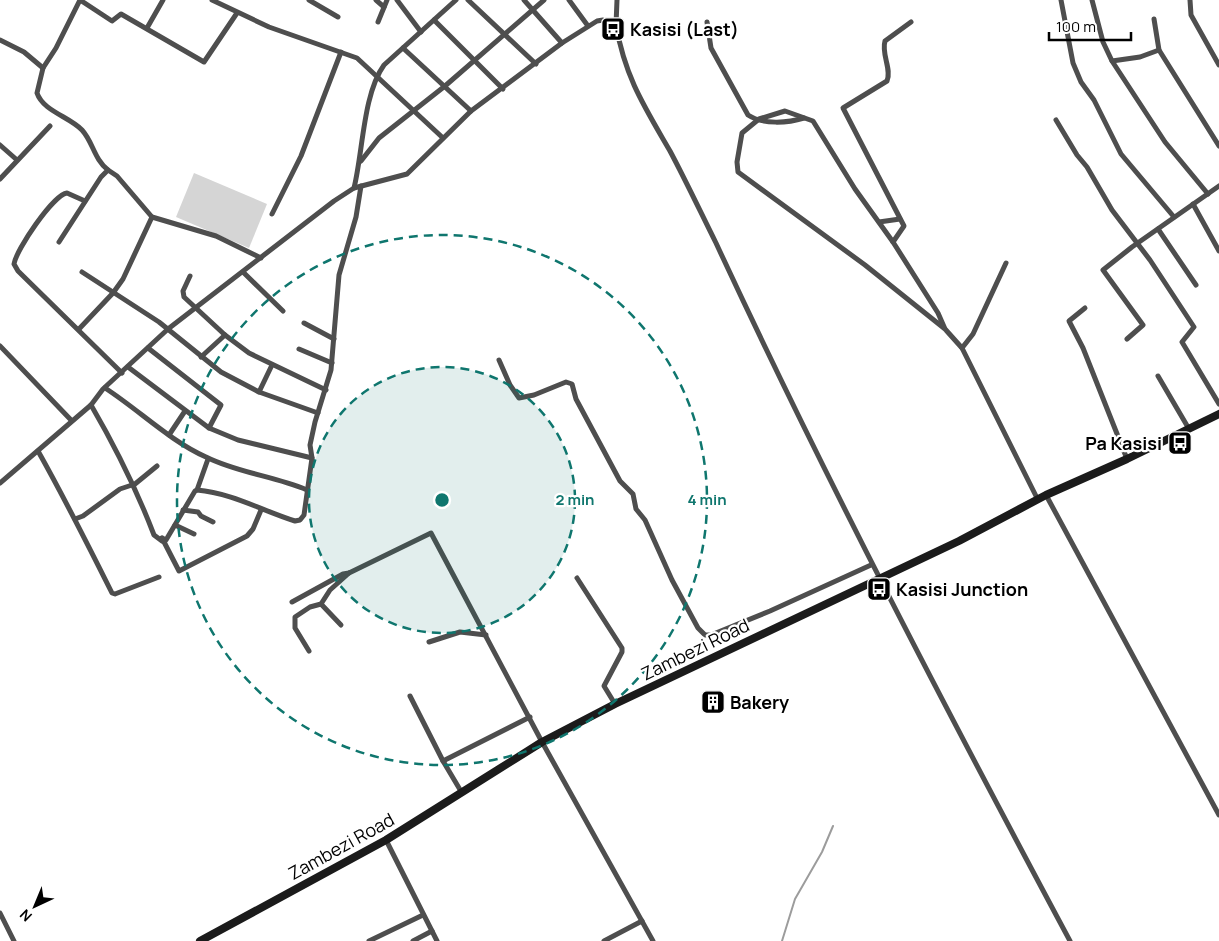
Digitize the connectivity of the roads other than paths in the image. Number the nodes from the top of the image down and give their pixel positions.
1 (163, 0) edge
2 (212, 0) edge
3 (308, 0) edge
4 (376, 0) edge
5 (387, 0) edge
6 (397, 0) edge
7 (468, 0) edge
8 (524, 0) edge
9 (544, 0) edge
10 (570, 0) edge
11 (617, 0) edge
12 (1061, 0) edge
13 (1092, 0) edge
14 (1190, 0) edge
15 (451, 1) edge
16 (384, 7) junction
17 (533, 10) junction
18 (237, 13) junction
19 (338, 17) dead end
20 (1154, 19) dead end
21 (434, 20) junction
22 (378, 22) dead end
23 (707, 22) dead end
24 (912, 22) dead end
25 (616, 24) junction
26 (588, 26) junction
27 (147, 28) junction
28 (421, 32) junction
29 (503, 35) junction
30 (0, 40) edge
31 (562, 43) junction
32 (403, 48) junction
33 (1159, 50) junction
34 (341, 52) junction
35 (476, 60) junction
36 (1112, 61) junction
37 (536, 64) junction
38 (1219, 65) edge
39 (43, 68) junction
40 (377, 75) junction
41 (445, 86) junction
42 (503, 89) junction
43 (413, 111) junction
44 (471, 111) junction
45 (805, 118) junction
46 (758, 119) junction
47 (1056, 120) dead end
48 (50, 126) dead end
49 (443, 138) junction
50 (0, 145) edge
51 (1219, 146) edge
52 (17, 160) junction
53 (360, 161) junction
54 (108, 170) junction
55 (0, 179) edge
56 (361, 186) junction
57 (1219, 186) edge
58 (354, 188) junction
59 (1208, 194) junction
60 (85, 201) junction
61 (1193, 204) junction
62 (272, 214) dead end
63 (152, 217) junction
64 (1174, 217) junction
65 (900, 219) junction
66 (879, 222) junction
67 (1158, 229) junction
68 (59, 242) dead end
69 (893, 242) junction
70 (1138, 244) junction
71 (1219, 251) edge
72 (261, 258) junction
73 (1006, 263) dead end
74 (82, 272) dead end
75 (243, 272) junction
76 (190, 276) dead end
77 (1196, 285) dead end
78 (113, 293) junction
79 (196, 308) junction
80 (1085, 308) dead end
81 (283, 311) dead end
82 (304, 323) dead end
83 (79, 329) junction
84 (168, 329) junction
85 (945, 329) junction
86 (225, 335) junction
87 (334, 339) junction
88 (1127, 339) dead end
89 (0, 346) edge
90 (148, 348) junction
91 (962, 348) junction
92 (299, 350) dead end
93 (201, 357) junction
94 (500, 360) dead end
95 (332, 363) junction
96 (272, 365) junction
97 (128, 367) junction
98 (122, 373) junction
99 (1158, 376) dead end
100 (105, 388) junction
101 (326, 390) junction
102 (259, 392) junction
103 (1219, 404) edge
104 (91, 405) junction
105 (185, 411) junction
106 (318, 413) junction
107 (1219, 414) edge
108 (71, 420) junction
109 (209, 428) junction
110 (1188, 429) junction
111 (169, 435) junction
112 (38, 451) junction
113 (312, 458) junction
114 (208, 459) junction
115 (1128, 459) junction
116 (157, 466) dead end
117 (0, 483) edge
118 (135, 484) junction
119 (198, 490) junction
120 (307, 490) junction
121 (1046, 495) junction
122 (1038, 500) junction
123 (183, 510) junction
124 (261, 510) junction
125 (75, 518) junction
126 (213, 522) dead end
127 (175, 525) junction
128 (194, 534) dead end
129 (162, 538) junction
130 (871, 564) junction
131 (349, 573) junction
132 (159, 577) dead end
133 (577, 578) dead end
134 (879, 578) junction
135 (292, 602) dead end
136 (321, 604) junction
137 (341, 625) dead end
138 (486, 635) junction
139 (429, 642) dead end
140 (309, 651) dead end
141 (410, 696) dead end
142 (615, 704) junction
143 (530, 717) junction
144 (542, 742) junction
145 (443, 761) junction
146 (462, 793) junction
147 (1219, 815) edge
148 (386, 840) junction
149 (0, 913) edge
150 (423, 915) junction
151 (642, 921) junction
152 (432, 931) junction
153 (14, 941) edge
154 (200, 941) edge
155 (370, 941) edge
156 (413, 941) edge
157 (437, 941) edge
158 (604, 941) edge
159 (653, 941) edge
160 (1070, 941) edge

1 - 27 street
2 - 18 street
3 - 19 street
4 - 16 street
5 - 16 street
6 - 28 street
7 - 29 street
8 - 17 street
9 - 17 street
10 - 26 street
11 - 25 street
12 - 64 street
13 - 36 street
14 - 38 street
15 - 21 street
16 - 22 street
17 - 29 street
17 - 31 street
18 - 27 street
18 - 34 street
20 - 33 street
21 - 28 street
21 - 35 street
23 - 46 street
24 - 65 street
25 - 26 street
25 - 130 street
26 - 31 street
27 - 39 street
28 - 32 street
29 - 35 street
29 - 37 street
30 - 39 street
31 - 37 street
32 - 40 street
32 - 41 street
33 - 36 street
33 - 51 street
34 - 40 street
34 - 62 street
35 - 41 street
35 - 42 street
36 - 59 street
37 - 42 street
39 - 54 street
40 - 43 street
40 - 53 street
41 - 43 street
41 - 44 street
42 - 44 street
43 - 49 street
43 - 53 street
44 - 49 street
45 - 46 street
45 - 46 street
45 - 66 street
46 - 85 street
47 - 70 street
48 - 52 street
49 - 56 street
50 - 52 street
52 - 55 street
53 - 58 street
54 - 60 street
54 - 63 street
56 - 58 street
56 - 87 street
57 - 59 street
58 - 72 street
59 - 61 street
60 - 68 street
60 - 83 street
61 - 64 street
61 - 71 street
63 - 72 street
63 - 78 street
64 - 67 street
65 - 66 street
65 - 69 street
66 - 69 street
67 - 70 street
67 - 77 street
69 - 85 street
70 - 88 street
70 - 103 street
72 - 75 street
73 - 91 street
74 - 78 street
75 - 79 street
75 - 81 street
76 - 79 street
78 - 83 street
78 - 84 street
79 - 84 street
79 - 86 street
80 - 115 street
82 - 87 street
83 - 98 street
84 - 90 street
84 - 93 street
85 - 91 street
86 - 93 street
86 - 96 street
87 - 95 street
89 - 108 street
90 - 97 street
90 - 109 street
91 - 122 street
92 - 95 street
93 - 102 street
94 - 130 street
95 - 101 street
96 - 101 street
96 - 102 street
97 - 98 street
97 - 105 street
98 - 100 street
99 - 110 street
100 - 104 street
100 - 111 street
101 - 106 street
102 - 106 street
104 - 108 street
104 - 118 street
105 - 109 street
105 - 111 street
106 - 113 street
107 - 110 main road, Zambezi Road
108 - 112 street
109 - 113 street
110 - 115 main road, Zambezi Road
111 - 114 street
112 - 117 street
112 - 125 street
113 - 120 street
114 - 119 street
114 - 120 street
115 - 121 main road, Zambezi Road
116 - 118 street
118 - 125 street
118 - 129 street
119 - 123 street
119 - 124 street
120 - 124 street
121 - 122 main road, Zambezi Road
121 - 147 street
122 - 134 main road, Zambezi Road
123 - 126 street
123 - 127 street
124 - 129 street
125 - 132 street
127 - 128 street
127 - 129 street
130 - 134 street
131 - 135 street
131 - 136 street
131 - 138 street
133 - 142 street
134 - 142 main road, Zambezi Road
134 - 160 street
136 - 137 street
136 - 140 street
138 - 139 street
138 - 143 street
141 - 145 street
142 - 144 main road, Zambezi Road
143 - 144 street
143 - 145 street
144 - 146 main road, Zambezi Road
144 - 151 street
145 - 146 street
146 - 148 main road, Zambezi Road
148 - 150 street
148 - 154 main road, Zambezi Road
149 - 153 street
150 - 152 street
150 - 155 street
151 - 158 street
151 - 159 street
152 - 156 street
152 - 157 street

